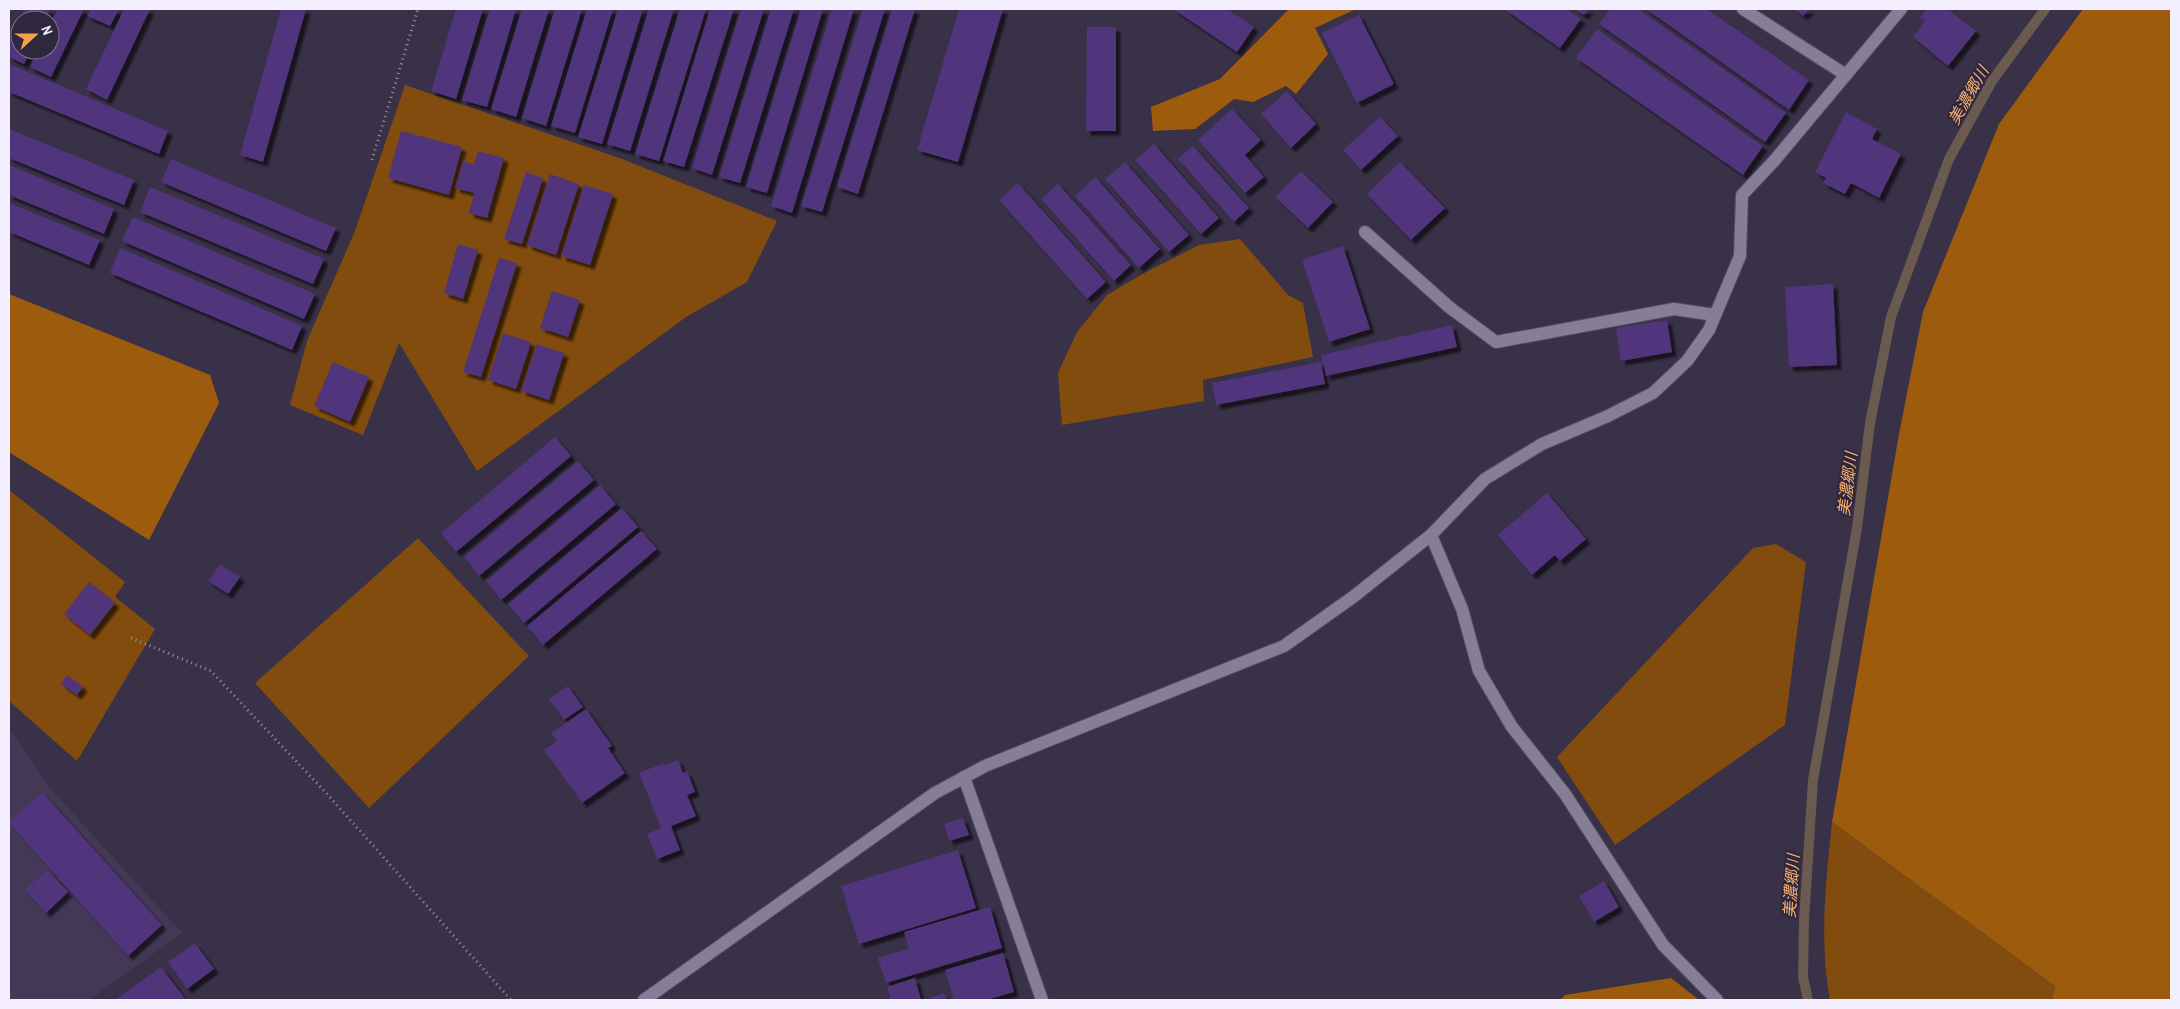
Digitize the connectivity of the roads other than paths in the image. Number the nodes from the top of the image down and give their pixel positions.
1 (1743, 9) edge
2 (1902, 9) edge
3 (1846, 75) junction
4 (1365, 232) dead end
5 (1715, 315) junction
6 (1432, 535) junction
7 (964, 777) junction
8 (644, 1000) edge
9 (1042, 1000) edge
10 (1717, 1000) edge

1 - 3 street
2 - 3 street
3 - 5 street
4 - 5 street
5 - 6 street
6 - 7 street
6 - 10 street
7 - 8 street
7 - 9 street

